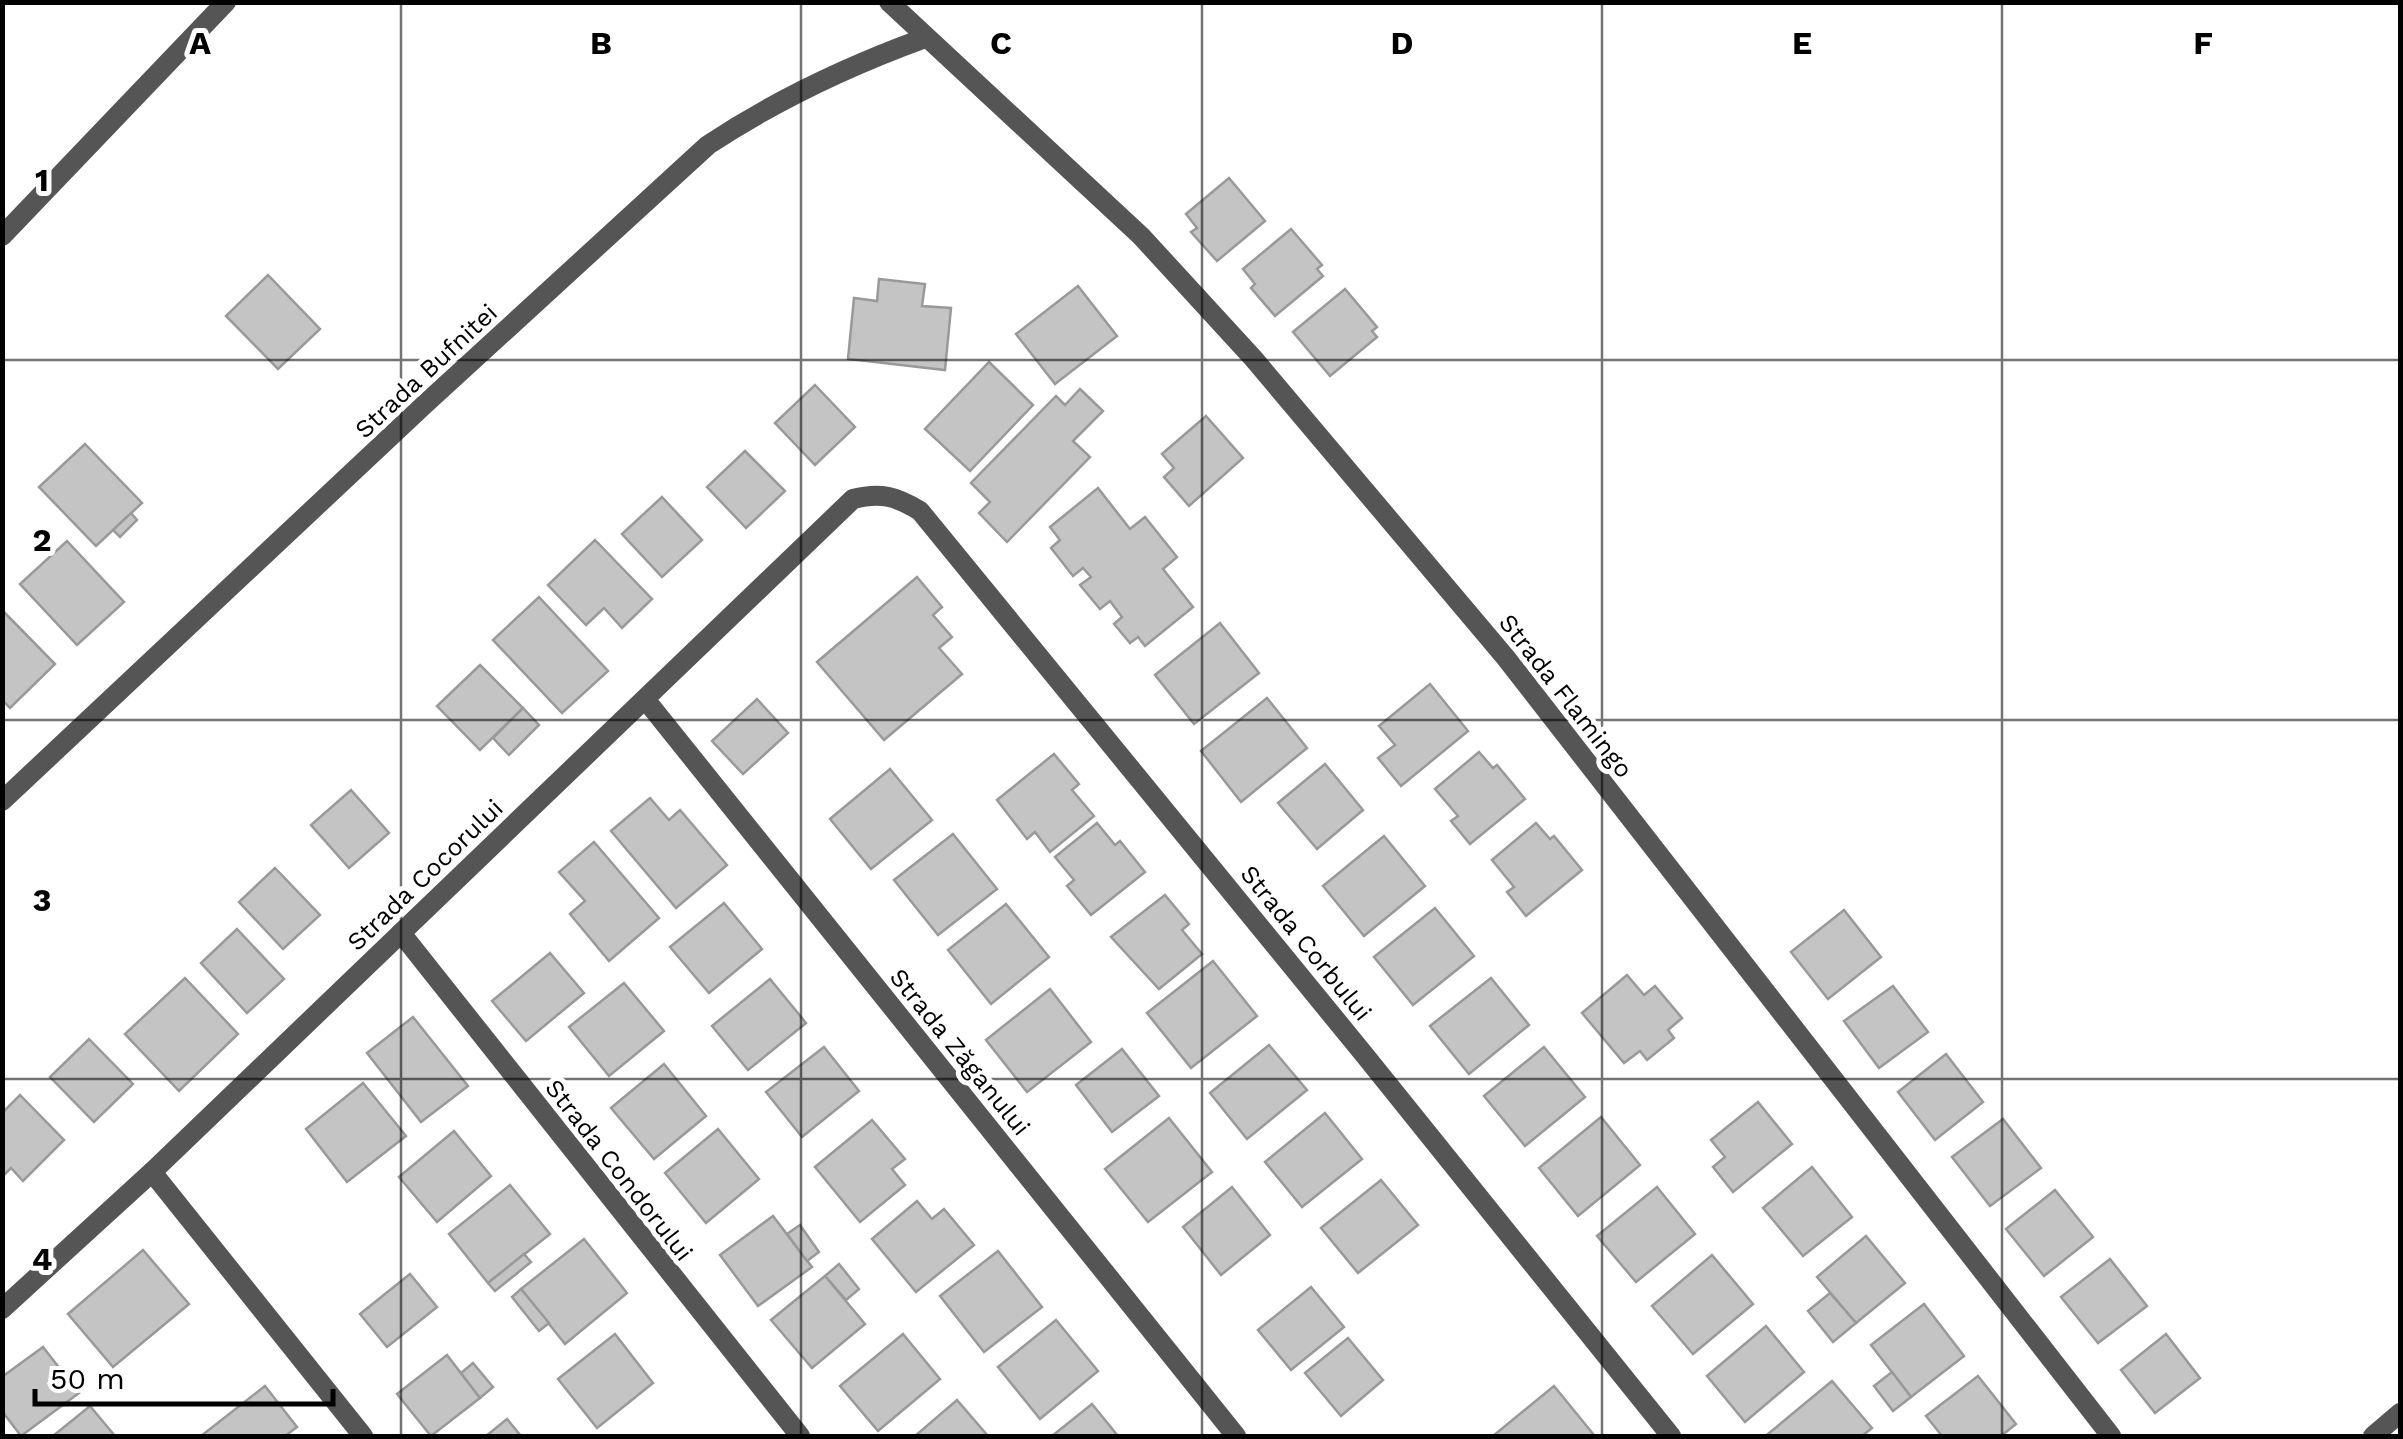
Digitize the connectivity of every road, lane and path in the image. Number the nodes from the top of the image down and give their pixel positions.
1 (226, 2) edge
2 (890, 2) edge
3 (924, 38) junction
4 (2, 236) edge
5 (889, 495) joint
6 (645, 699) junction
7 (2, 801) edge
8 (401, 932) junction
9 (152, 1172) junction
10 (2, 1310) edge
11 (2400, 1413) edge
12 (363, 1436) edge
13 (800, 1436) edge
14 (1236, 1436) edge
15 (1671, 1436) edge
16 (2112, 1436) edge
17 (2373, 1436) edge

1 - 4 street
2 - 3 street, Strada Flamingo
3 - 7 street, Strada Bufnitei
3 - 16 street, Strada Flamingo
5 - 6 street, Strada Cocorului
5 - 15 street, Strada Corbului
6 - 8 street, Strada Cocorului
6 - 14 street, Strada Zăganului
8 - 9 street, Strada Cocorului
8 - 13 street, Strada Condorului
9 - 10 street, Strada Cocorului
9 - 12 street
11 - 17 street

